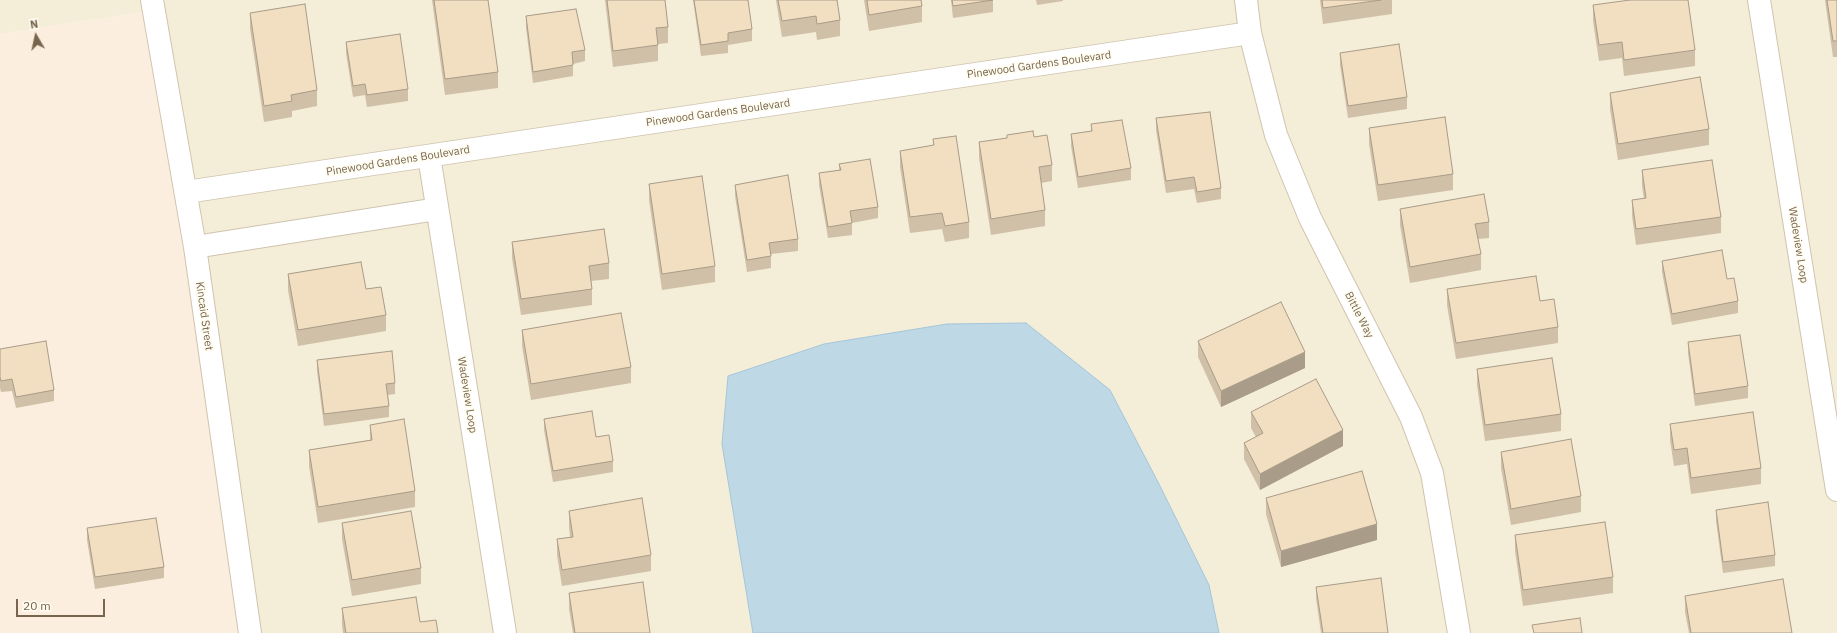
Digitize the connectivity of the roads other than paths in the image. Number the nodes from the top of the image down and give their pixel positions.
1 (152, 0) edge
2 (1246, 0) edge
3 (1759, 0) edge
4 (1250, 34) junction
5 (428, 156) junction
6 (186, 192) junction
7 (437, 209) junction
8 (195, 247) junction
9 (1837, 490) edge
10 (250, 633) edge
11 (505, 633) edge
12 (1459, 633) edge

1 - 6 street, Kincaid Street
2 - 4 street, Bittle Way
3 - 9 street, Wadeview Loop
4 - 5 street, Pinewood Gardens Boulevard
4 - 12 street, Bittle Way
5 - 6 street, Pinewood Gardens Boulevard
5 - 7 street, Wadeview Loop
6 - 8 street, Kincaid Street
7 - 8 street
7 - 11 street, Wadeview Loop
8 - 10 street, Kincaid Street

